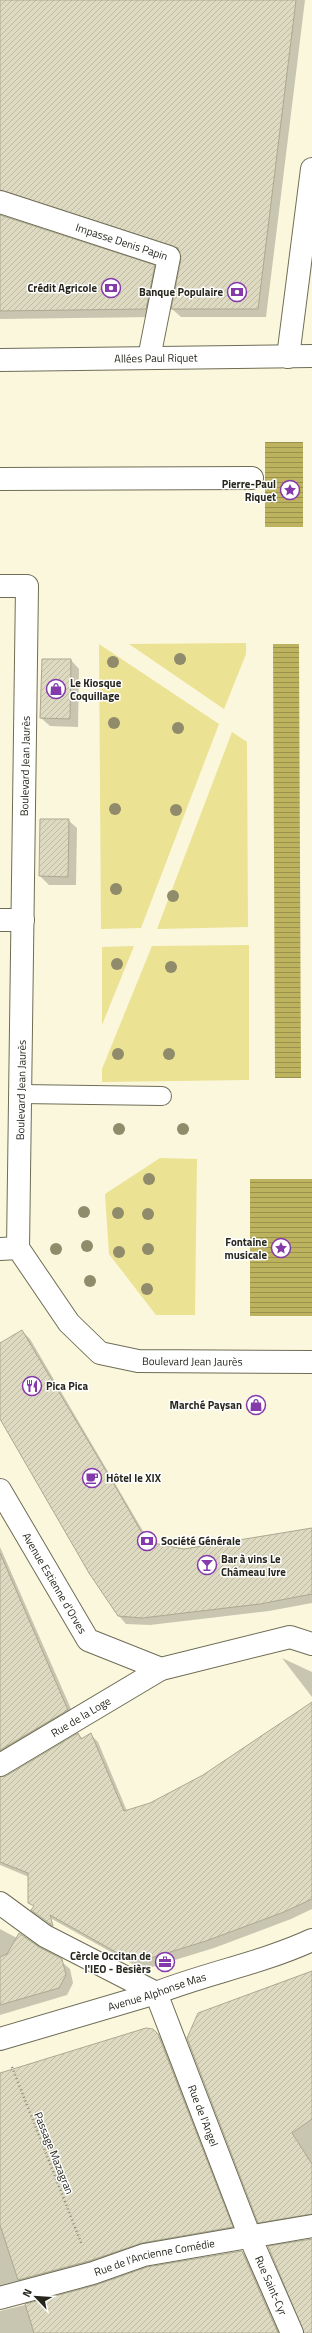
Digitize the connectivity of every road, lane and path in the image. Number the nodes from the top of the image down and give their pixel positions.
1 (312, 169) edge
2 (0, 202) edge
3 (312, 356) edge
4 (288, 357) junction
5 (149, 358) junction
6 (0, 360) edge
7 (252, 478) dead end
8 (0, 479) edge
9 (0, 586) edge
10 (0, 920) edge
11 (23, 920) junction
12 (21, 1094) junction
13 (162, 1096) dead end
14 (9, 1249) edge
15 (312, 1362) edge
16 (0, 1490) edge
17 (312, 1644) edge
18 (161, 1669) junction
19 (0, 1765) edge
20 (0, 1903) edge
21 (312, 1940) edge
22 (156, 1993) junction
23 (0, 2039) edge
24 (312, 2226) edge
25 (250, 2237) junction
26 (93, 2273) junction
27 (0, 2298) edge
28 (292, 2333) edge

1 - 4 street
2 - 5 street, Impasse Denis Papin
3 - 4 street, Allées Paul Riquet
4 - 5 street, Allées Paul Riquet
5 - 6 street, Allées Paul Riquet
7 - 8 street
9 - 11 street, Boulevard Jean Jaurès
10 - 11 street
11 - 12 street, Boulevard Jean Jaurès
12 - 13 lane
12 - 14 street, Boulevard Jean Jaurès
14 - 15 street, Boulevard Jean Jaurès
16 - 18 street, Avenue Estienne d'Orves
17 - 18 street
18 - 19 street, Rue de la Loge
20 - 22 street
21 - 22 street, Avenue Alphonse Mas
22 - 23 street, Avenue Alphonse Mas
22 - 25 street, Rue de l'Angel
23 - 26 path, Passage Mazagran
24 - 25 street, Rue de l'Ancienne Comédie
25 - 26 street, Rue de l'Ancienne Comédie
25 - 28 street, Rue Saint-Cyr
26 - 27 street, Rue de l'Ancienne Comédie

